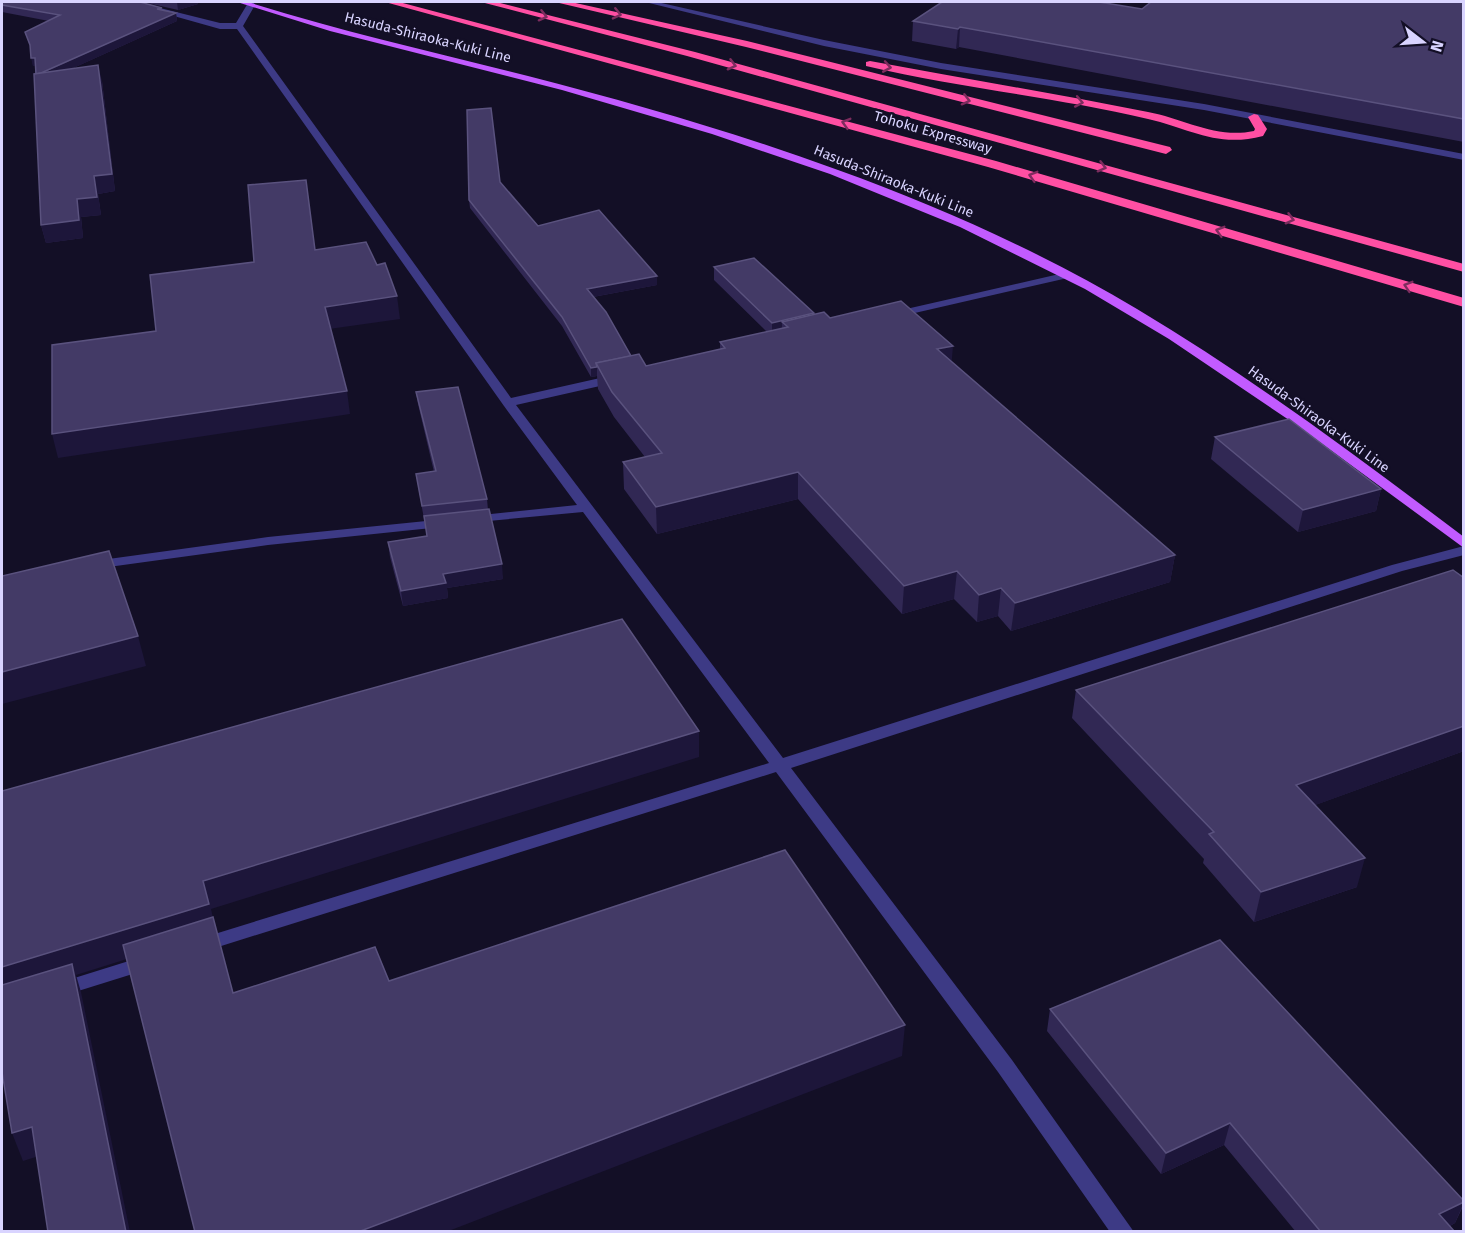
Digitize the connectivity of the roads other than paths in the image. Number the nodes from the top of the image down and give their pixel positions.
1 (128, 2) edge
2 (390, 2) edge
3 (486, 2) edge
4 (560, 2) edge
5 (649, 2) edge
6 (246, 3) edge
7 (239, 26) junction
8 (747, 44) junction
9 (1254, 117) junction
10 (1166, 150) dead end
11 (1464, 157) edge
12 (1464, 268) edge
13 (1068, 275) junction
14 (1464, 303) edge
15 (881, 318) edge
16 (625, 376) edge
17 (508, 403) junction
18 (586, 508) junction
19 (1464, 544) edge
20 (1464, 549) edge
21 (82, 567) edge
22 (782, 765) junction
23 (183, 951) edge
24 (160, 958) edge
25 (48, 993) edge
26 (1123, 1232) edge

1 - 7 street
14 -> 2 highway, Tohoku Expressway
3 -> 12 highway, Tohoku Expressway
4 -> 8 highway
5 - 9 street
6 - 7 street
6 - 13 main road, Hasuda-Shiraoka-Kuki Line
7 - 17 street
8 -> 9 highway
8 -> 10 highway
9 - 11 street
13 - 15 street
13 - 19 main road, Hasuda-Shiraoka-Kuki Line
16 - 17 street
17 - 18 street
18 - 21 street
18 - 22 street
20 - 22 street
22 - 23 street
22 - 26 street
24 - 25 street

